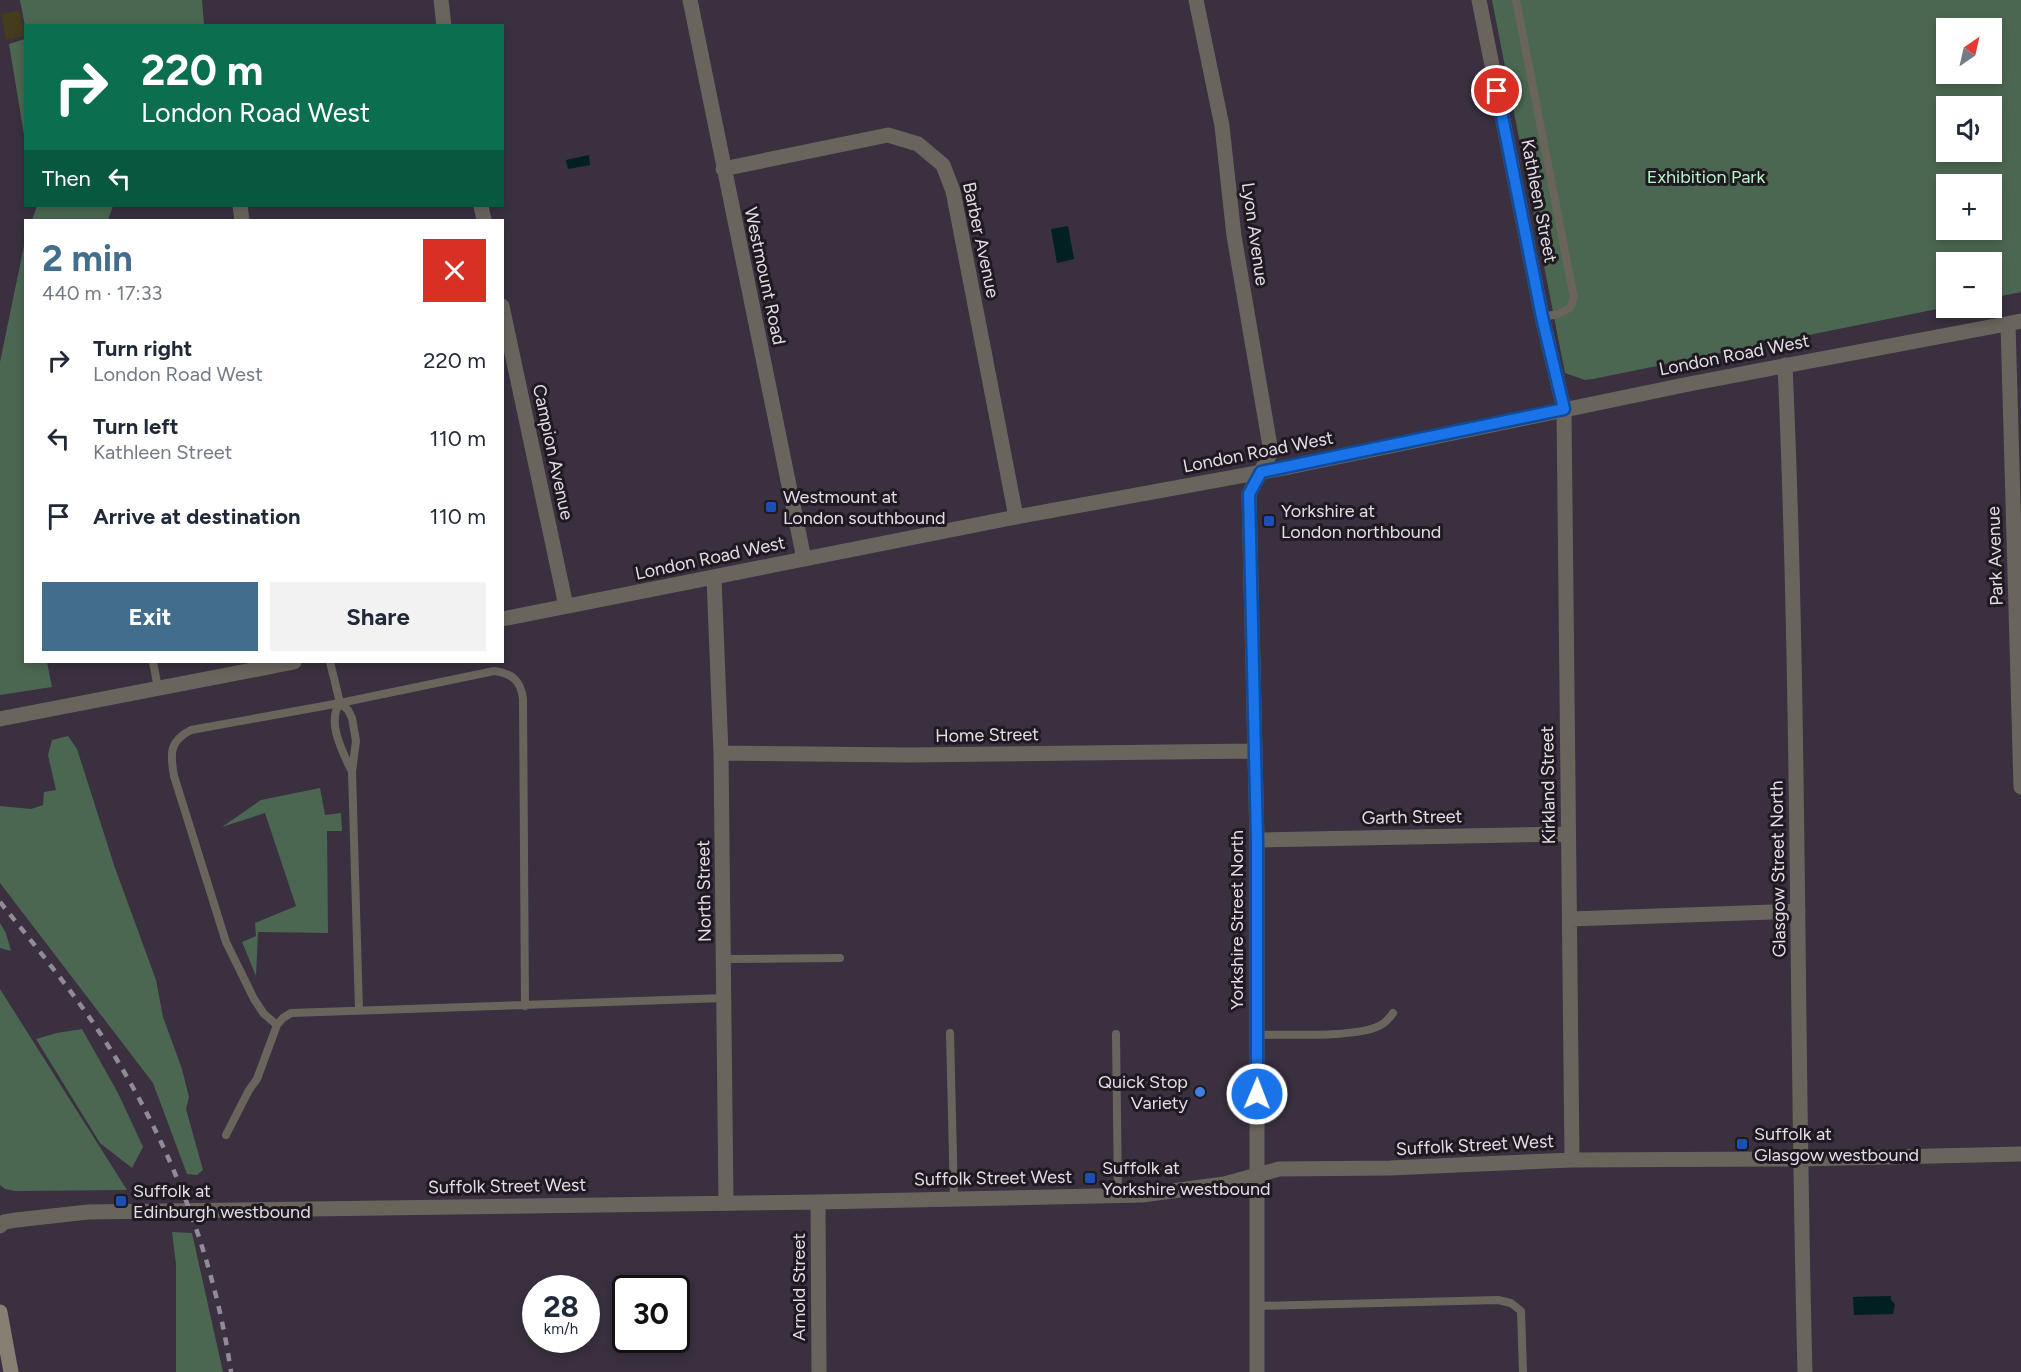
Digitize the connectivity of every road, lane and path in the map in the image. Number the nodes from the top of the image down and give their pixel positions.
1 (441, 0) edge
2 (690, 0) edge
3 (1196, 0) edge
4 (1479, 0) edge
5 (1516, 0) edge
6 (444, 24) edge
7 (723, 169) junction
8 (504, 315) edge
9 (1542, 317) junction
10 (2014, 322) edge
11 (1785, 365) junction
12 (1564, 409) junction
13 (1261, 472) junction
14 (1016, 518) junction
15 (804, 559) junction
16 (714, 579) junction
17 (566, 606) junction
18 (504, 619) edge
19 (153, 663) edge
20 (289, 663) edge
21 (330, 663) edge
22 (158, 688) junction
23 (340, 703) junction
24 (0, 719) edge
25 (1254, 751) junction
26 (721, 753) junction
27 (352, 772) junction
28 (2021, 787) edge
29 (1568, 834) junction
30 (1257, 840) junction
31 (1798, 912) junction
32 (1570, 919) junction
33 (840, 958) dead end
34 (724, 959) junction
35 (724, 998) junction
36 (525, 1006) junction
37 (359, 1010) junction
38 (1393, 1013) dead end
39 (277, 1025) junction
40 (950, 1033) dead end
41 (1116, 1034) dead end
42 (1257, 1035) junction
43 (226, 1134) dead end
44 (2021, 1154) edge
45 (1801, 1159) junction
46 (1572, 1160) junction
47 (1257, 1176) junction
48 (1118, 1195) junction
49 (954, 1199) junction
50 (726, 1202) junction
51 (818, 1202) junction
52 (0, 1226) edge
53 (1257, 1306) junction
54 (0, 1312) edge
55 (11, 1372) edge
56 (819, 1372) edge
57 (1257, 1372) edge
58 (1523, 1372) edge
59 (1805, 1372) edge

1 - 6 street
2 - 7 street, Westmount Road
3 - 13 street, Lyon Avenue
4 - 9 street, Kathleen Street
5 - 9 lane
7 - 14 street, Barber Avenue
7 - 15 street, Westmount Road
8 - 17 street, Campion Avenue
9 - 12 street, Kathleen Street
10 - 11 street, London Road West
10 - 28 street, Park Avenue
11 - 12 street, London Road West
11 - 31 street, Glasgow Street North
12 - 13 street, London Road West
12 - 29 street, Kirkland Street
13 - 14 street, London Road West
13 - 25 street, Yorkshire Street North
14 - 15 street, London Road West
15 - 16 street, London Road West
16 - 17 street, London Road West
16 - 26 street, North Street
17 - 18 street, London Road West
19 - 22 lane
20 - 22 street
21 - 23 lane
22 - 24 street
23 - 27 lane
23 - 27 lane
23 - 36 lane
23 - 39 lane
25 - 26 street, Home Street
25 - 30 street, Yorkshire Street North
26 - 34 street, North Street
27 - 37 lane
29 - 30 street, Garth Street
29 - 32 street, Kirkland Street
30 - 42 street, Yorkshire Street North
31 - 32 street
31 - 45 street, Glasgow Street North
32 - 46 street, Kirkland Street
33 - 34 lane
34 - 35 street, North Street
35 - 36 lane
35 - 50 street, North Street
36 - 37 lane
37 - 39 lane
38 - 42 lane
39 - 43 lane
40 - 49 lane
41 - 48 lane
42 - 47 street, Yorkshire Street North
44 - 45 street, Suffolk Street West
45 - 46 street, Suffolk Street West
45 - 59 street, Glasgow Street North
46 - 47 street, Suffolk Street West
47 - 48 street, Suffolk Street West
47 - 53 street, Yorkshire Street North
48 - 49 street, Suffolk Street West
49 - 51 street, Suffolk Street West
50 - 51 street, Suffolk Street West
50 - 52 street, Suffolk Street West
51 - 56 street, Arnold Street
53 - 57 street, Yorkshire Street North
53 - 58 lane
54 - 55 main road

